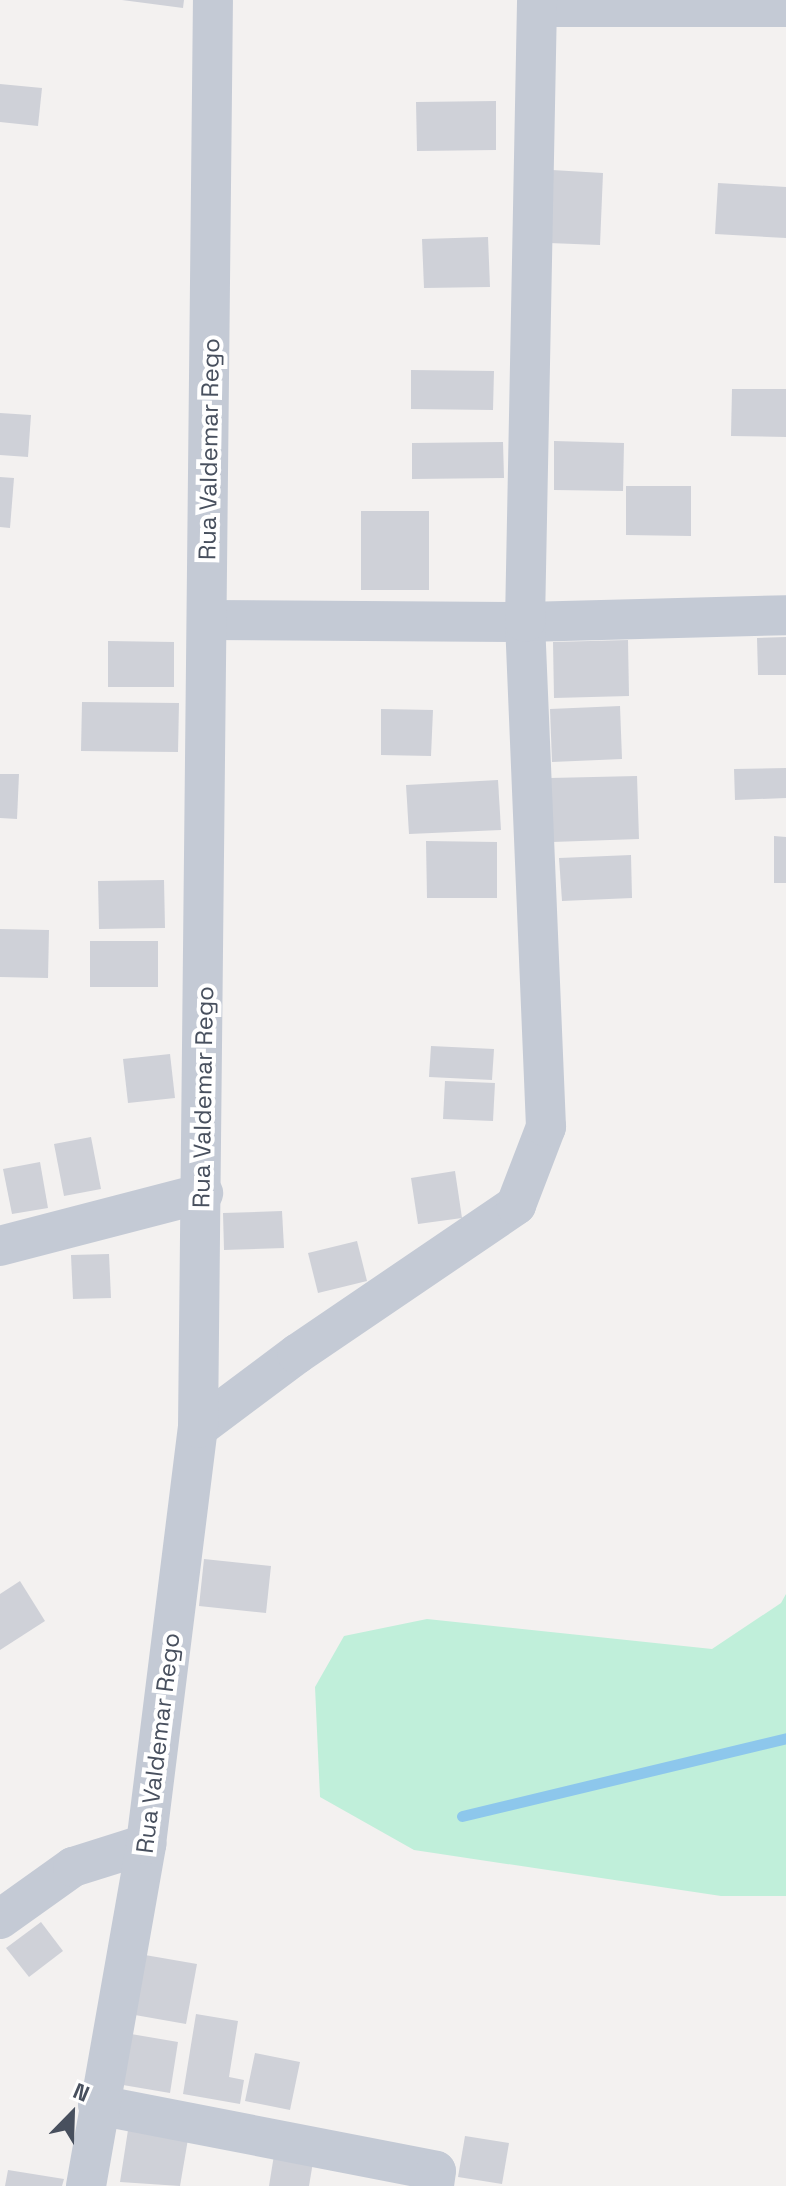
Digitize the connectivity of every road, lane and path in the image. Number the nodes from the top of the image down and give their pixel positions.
1 (213, 0) edge
2 (537, 4) edge
3 (786, 7) edge
4 (786, 615) edge
5 (207, 620) junction
6 (525, 622) junction
7 (203, 1193) junction
8 (0, 1246) edge
9 (198, 1428) junction
10 (146, 1844) junction
11 (0, 1919) edge
12 (98, 2105) junction
13 (86, 2186) edge
14 (434, 2186) edge

1 - 5 street, Rua Valdemar Rego
2 - 3 street
2 - 6 street
4 - 6 street
5 - 6 street
5 - 7 street, Rua Valdemar Rego
6 - 9 street
7 - 8 street
7 - 9 street, Rua Valdemar Rego
9 - 10 street, Rua Valdemar Rego
10 - 11 street
10 - 12 street, Rua Valdemar Rego
12 - 13 street, Rua Valdemar Rego
12 - 14 street

